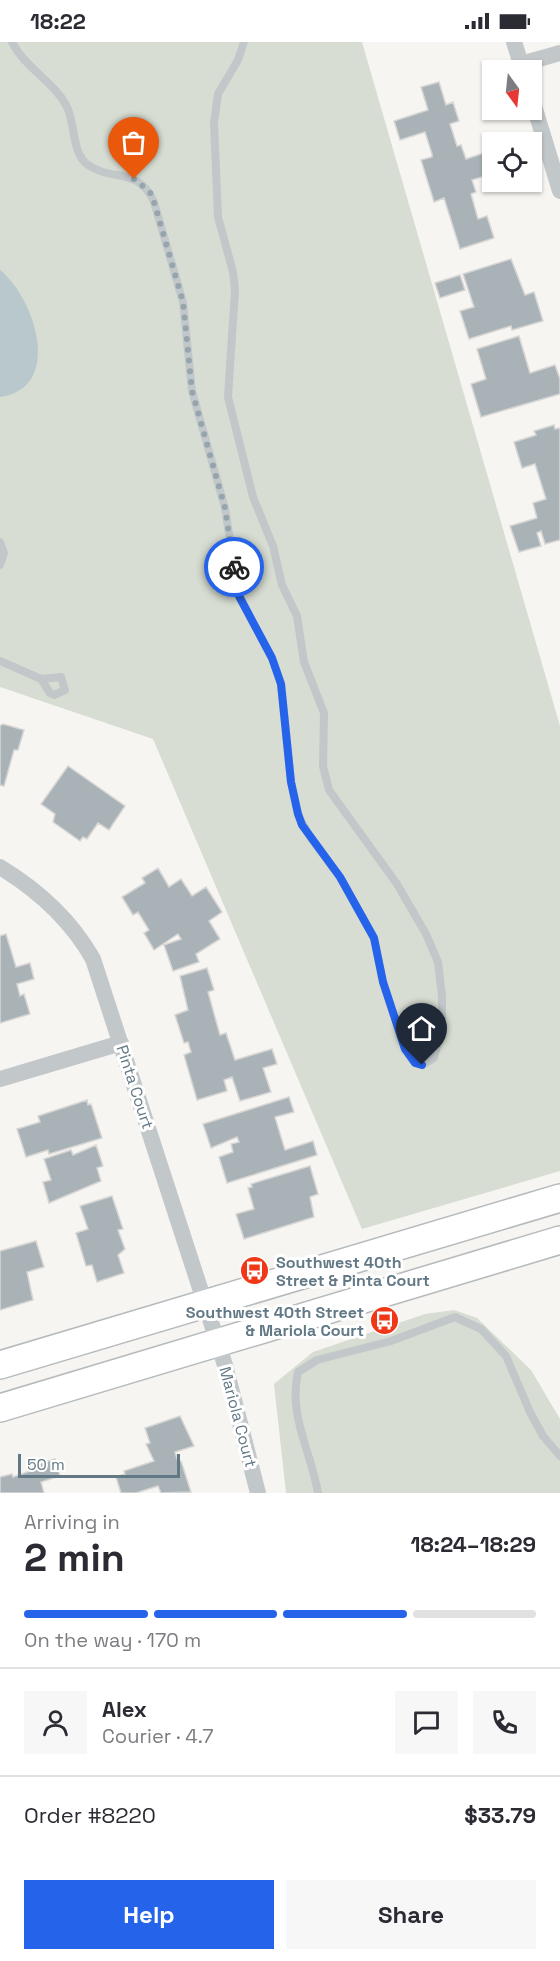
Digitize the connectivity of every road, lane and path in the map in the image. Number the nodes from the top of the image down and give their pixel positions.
1 (12, 42) edge
2 (244, 42) edge
3 (514, 42) edge
4 (560, 53) edge
5 (520, 60) edge
6 (541, 60) edge
7 (538, 120) edge
8 (560, 191) edge
9 (0, 542) edge
10 (0, 565) edge
11 (0, 661) edge
12 (41, 679) dead end
13 (0, 867) edge
14 (121, 1043) junction
15 (0, 1079) edge
16 (560, 1198) edge
17 (560, 1240) edge
18 (204, 1303) junction
19 (217, 1341) junction
20 (0, 1365) edge
21 (0, 1408) edge
22 (560, 1456) edge
23 (258, 1493) edge
24 (318, 1493) edge

1 - 2 lane
3 - 5 street
4 - 6 street
7 - 8 street
9 - 10 lane
11 - 12 lane
13 - 14 street, Pinta Court
14 - 15 street
14 - 18 street, Pinta Court
16 - 18 main road
17 - 19 main road
18 - 19 street, Pinta Court
18 - 20 main road
19 - 21 main road
19 - 23 street, Mariola Court
22 - 24 lane

